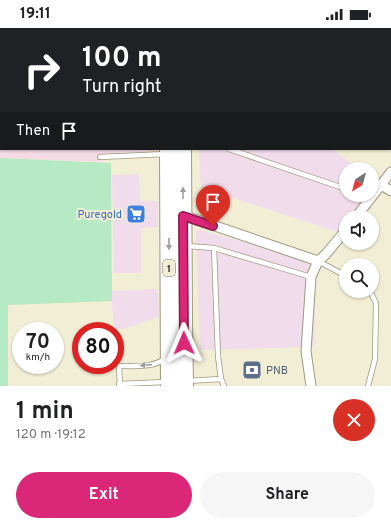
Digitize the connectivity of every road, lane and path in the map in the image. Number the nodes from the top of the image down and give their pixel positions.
1 (231, 150) edge
2 (173, 151) edge
3 (100, 157) dead end
4 (391, 172) edge
5 (381, 185) junction
6 (339, 187) edge
7 (391, 191) edge
8 (361, 210) edge
9 (183, 216) junction
10 (339, 238) edge
11 (183, 245) junction
12 (214, 248) junction
13 (318, 261) junction
14 (339, 272) edge
15 (311, 277) junction
16 (374, 298) edge
17 (170, 356) junction
18 (221, 379) junction
19 (177, 383) edge
20 (120, 385) edge
21 (224, 386) edge
22 (311, 386) edge
23 (368, 386) edge

1 - 6 lane
2 - 3 lane
9 -> 2 highway, 1
2 -> 17 highway, 1
4 - 5 street
5 - 7 street
5 - 8 street
9 - 11 highway, 1
9 - 13 street
10 - 13 street
11 - 12 lane
11 - 19 highway, 1
12 - 15 lane
12 - 18 lane
13 - 14 lane
13 - 15 street
15 - 22 street
16 - 23 lane
17 - 19 highway, 1
17 -> 20 lane
18 - 19 lane
18 - 21 lane
19 - 20 lane

